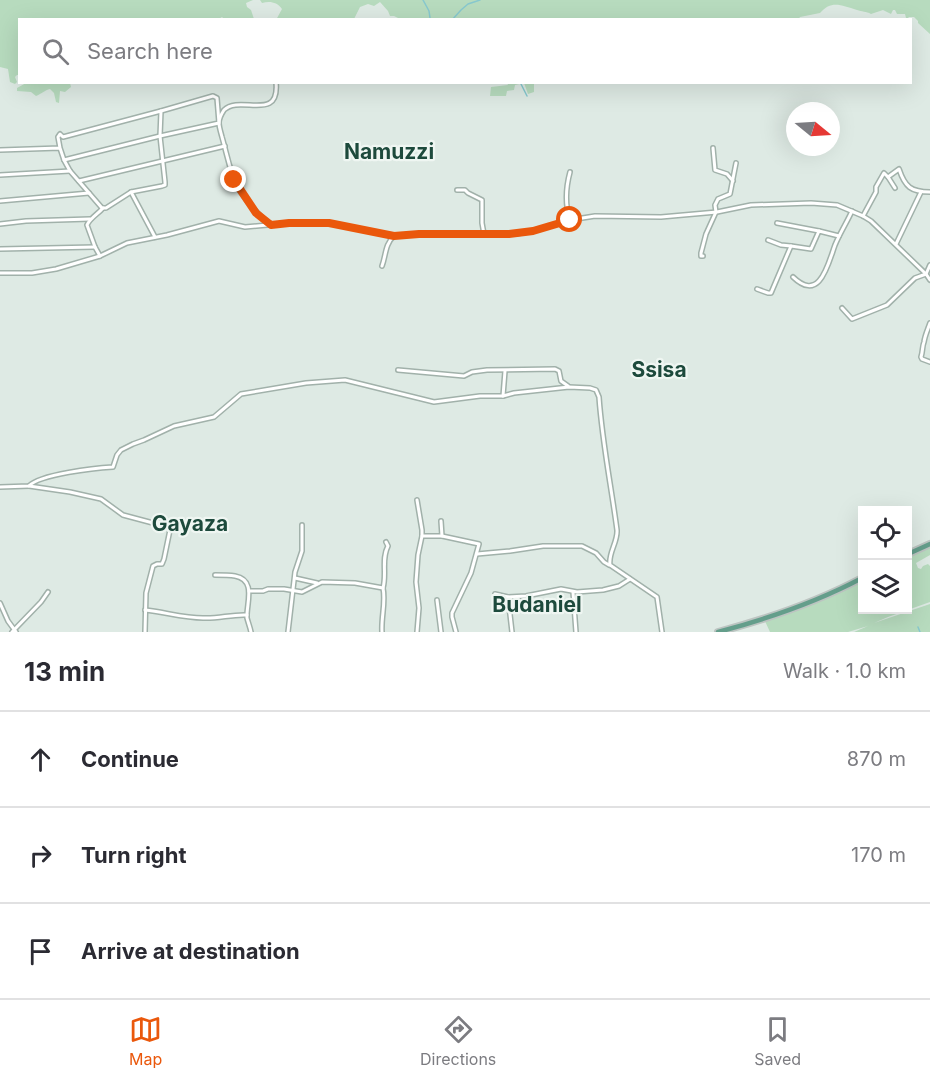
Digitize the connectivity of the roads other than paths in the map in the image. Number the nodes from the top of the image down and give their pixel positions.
1 (276, 84) edge
2 (161, 111) junction
3 (219, 123) junction
4 (160, 136) junction
5 (225, 146) junction
6 (60, 148) junction
7 (713, 148) dead end
8 (0, 150) edge
9 (64, 160) junction
10 (163, 160) junction
11 (736, 163) dead end
12 (70, 171) junction
13 (570, 172) dead end
14 (0, 175) edge
15 (888, 177) junction
16 (79, 181) junction
17 (733, 181) junction
18 (895, 188) dead end
19 (457, 190) dead end
20 (131, 192) junction
21 (921, 192) junction
22 (930, 192) edge
23 (88, 193) junction
24 (0, 201) edge
25 (104, 208) junction
26 (852, 211) junction
27 (716, 212) junction
28 (862, 216) junction
29 (90, 219) junction
30 (570, 220) junction
31 (777, 223) dead end
32 (0, 224) edge
33 (271, 225) junction
34 (819, 231) junction
35 (484, 234) junction
36 (394, 236) junction
37 (839, 236) junction
38 (155, 237) junction
39 (768, 240) dead end
40 (896, 244) junction
41 (791, 246) junction
42 (95, 247) junction
43 (0, 249) edge
44 (100, 256) junction
45 (703, 256) dead end
46 (930, 265) edge
47 (382, 266) dead end
48 (0, 273) edge
49 (926, 274) junction
50 (793, 277) dead end
51 (930, 280) edge
52 (757, 289) dead end
53 (842, 308) dead end
54 (930, 322) edge
55 (925, 337) junction
56 (930, 338) edge
57 (930, 363) edge
58 (398, 370) dead end
59 (505, 370) junction
60 (569, 387) junction
61 (503, 396) junction
62 (29, 486) junction
63 (0, 487) edge
64 (417, 500) dead end
65 (441, 521) dead end
66 (302, 525) dead end
67 (422, 536) junction
68 (441, 536) junction
69 (386, 542) dead end
70 (930, 544) edge
71 (912, 552) edge
72 (477, 554) junction
73 (610, 565) junction
74 (215, 575) dead end
75 (295, 578) junction
76 (630, 579) junction
77 (858, 580) edge
78 (317, 583) junction
79 (383, 588) junction
80 (249, 591) junction
81 (293, 591) junction
82 (48, 592) dead end
83 (572, 592) junction
84 (495, 594) dead end
85 (508, 597) junction
86 (437, 600) dead end
87 (0, 603) edge
88 (145, 610) junction
89 (247, 615) junction
90 (733, 631) edge
91 (14, 632) edge
92 (145, 632) edge
93 (252, 632) edge
94 (288, 632) edge
95 (382, 632) edge
96 (417, 632) edge
97 (441, 632) edge
98 (456, 632) edge
99 (512, 632) edge
100 (576, 632) edge
101 (662, 632) edge
102 (718, 632) edge

1 - 3 street
2 - 3 street
2 - 4 street
2 - 6 street
3 - 4 street
3 - 5 street
4 - 9 street
4 - 10 street
5 - 10 street
5 - 33 street
6 - 8 street
6 - 9 street
7 - 17 street
9 - 12 street
10 - 16 street
10 - 20 street
11 - 17 street
12 - 14 street
12 - 16 street
13 - 30 street
15 - 18 street
15 - 21 street
15 - 28 street
16 - 23 street
17 - 27 street
19 - 35 street
20 - 25 street
20 - 38 street
21 - 22 street
21 - 40 street
23 - 24 street
23 - 25 street
25 - 29 street
26 - 27 street
26 - 28 street
26 - 37 street
27 - 30 street
27 - 45 street
28 - 40 street
29 - 32 street
29 - 42 street
30 - 35 street
31 - 34 street
33 - 36 street
33 - 38 street
34 - 37 street
34 - 41 street
35 - 36 street
36 - 47 street
37 - 50 street
38 - 44 street
39 - 41 street
40 - 49 street
41 - 52 street
42 - 43 street
42 - 44 street
44 - 48 street
46 - 49 street
49 - 51 street
49 - 53 street
54 - 55 street
55 - 56 street
55 - 57 street
58 - 59 street
59 - 60 street
59 - 61 street
60 - 61 street
60 - 73 street
61 - 62 street
62 - 63 street
62 - 88 street
64 - 67 street
65 - 68 street
66 - 75 street
67 - 68 street
67 - 96 street
68 - 72 street
69 - 79 street
70 - 71 main road
72 - 73 street
72 - 98 street
73 - 76 street
74 - 80 street
75 - 78 street
75 - 81 street
76 - 83 street
76 - 101 street
77 - 90 main road
78 - 79 street
78 - 81 street
79 - 95 street
80 - 81 street
80 - 89 street
81 - 94 street
82 - 91 street
83 - 85 street
83 - 100 street
84 - 85 street
85 - 99 street
86 - 97 street
87 - 91 street
88 - 89 street
88 - 92 street
89 - 93 street
90 - 102 main road

